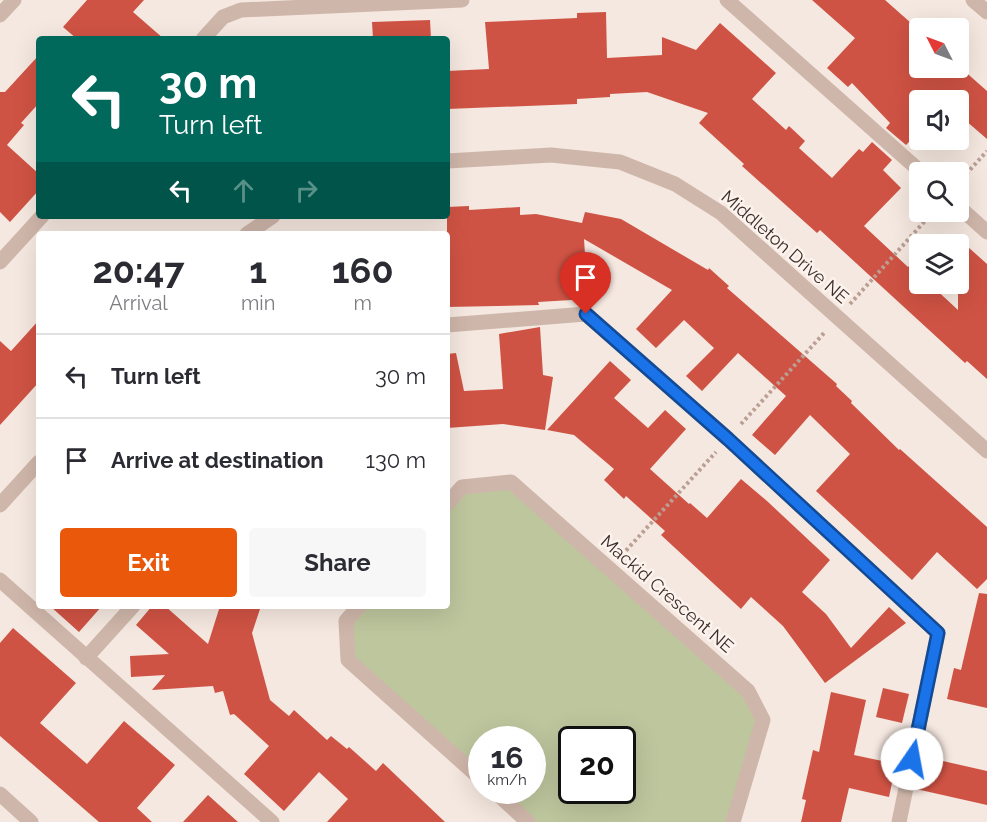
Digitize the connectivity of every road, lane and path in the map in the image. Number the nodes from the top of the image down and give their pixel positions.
1 (462, 0) edge
2 (727, 0) edge
3 (973, 0) edge
4 (12, 1) edge
5 (987, 12) edge
6 (0, 15) edge
7 (206, 36) edge
8 (987, 151) edge
9 (450, 162) edge
10 (910, 162) edge
11 (969, 171) edge
12 (969, 216) edge
13 (39, 219) edge
14 (269, 219) edge
15 (924, 222) edge
16 (251, 231) edge
17 (987, 232) edge
18 (0, 262) edge
19 (837, 318) junction
20 (450, 325) edge
21 (728, 439) junction
22 (987, 451) edge
23 (36, 465) edge
24 (450, 501) edge
25 (0, 505) edge
26 (610, 569) junction
27 (0, 580) edge
28 (130, 609) edge
29 (356, 609) edge
30 (86, 658) junction
31 (468, 767) edge
32 (0, 794) edge
33 (508, 804) edge
34 (31, 822) edge
35 (272, 822) edge
36 (528, 822) edge
37 (733, 822) edge
38 (899, 822) edge

1 - 7 street
2 - 10 street
3 - 5 street
4 - 6 street
8 - 11 path
9 - 19 street, Middleton Drive NE
12 - 17 street
13 - 18 street
14 - 16 street
15 - 19 path
19 - 21 path
19 - 22 street, Middleton Drive NE
20 - 21 street
21 - 26 path
21 - 38 street
23 - 25 street
24 - 26 street, Mackid Crescent NE
26 - 37 street, Mackid Crescent NE
27 - 30 street
28 - 30 street
29 - 31 street
30 - 35 street
32 - 34 street
33 - 36 street

